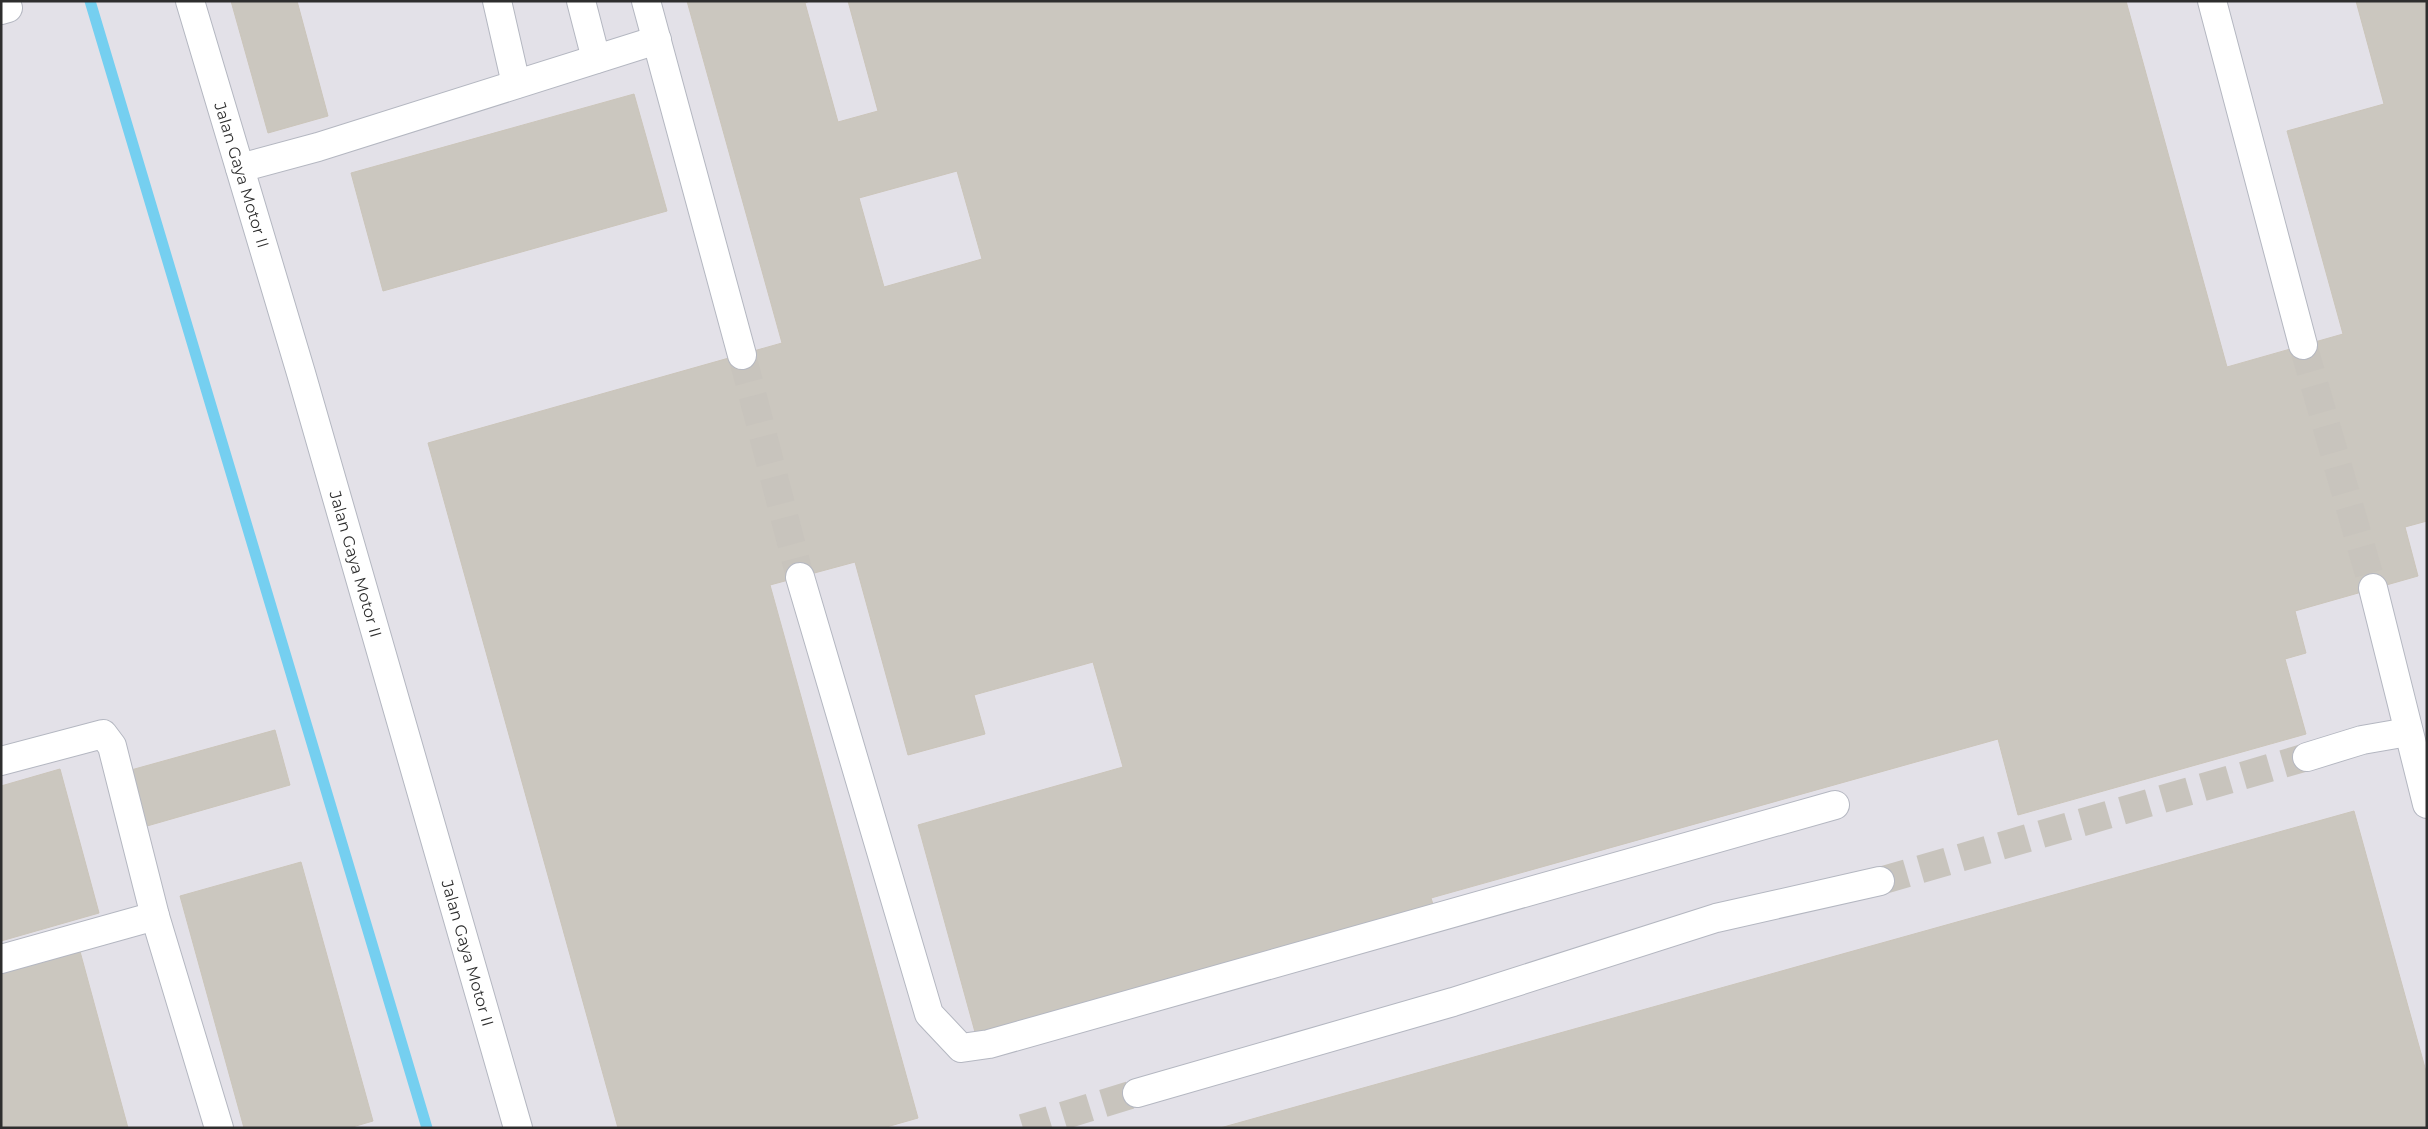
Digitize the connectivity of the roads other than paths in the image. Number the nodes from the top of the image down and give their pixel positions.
1 (190, 1) edge
2 (497, 1) edge
3 (582, 1) edge
4 (646, 1) edge
5 (2212, 1) edge
6 (657, 40) junction
7 (596, 59) junction
8 (516, 84) junction
9 (240, 168) junction
10 (2303, 345) tunnel mouth
11 (742, 355) tunnel mouth
12 (800, 577) tunnel mouth
13 (2373, 588) tunnel mouth
14 (2408, 732) junction
15 (2308, 758) tunnel mouth
16 (1, 761) edge
17 (2427, 804) edge
18 (1835, 805) dead end
19 (1880, 880) tunnel mouth
20 (155, 916) junction
21 (1, 959) edge
22 (1137, 1093) tunnel mouth
23 (515, 1127) edge
24 (219, 1128) edge

1 - 9 street, Jalan Gaya Motor II
2 - 8 street
3 - 7 street
4 - 6 street
5 - 10 street
6 - 7 street
6 - 11 street
7 - 8 street
8 - 9 street
9 - 23 street, Jalan Gaya Motor II
12 - 18 street
13 - 14 street
14 - 15 street
14 - 17 street
16 - 20 street
19 - 22 street
20 - 21 street
20 - 24 street

